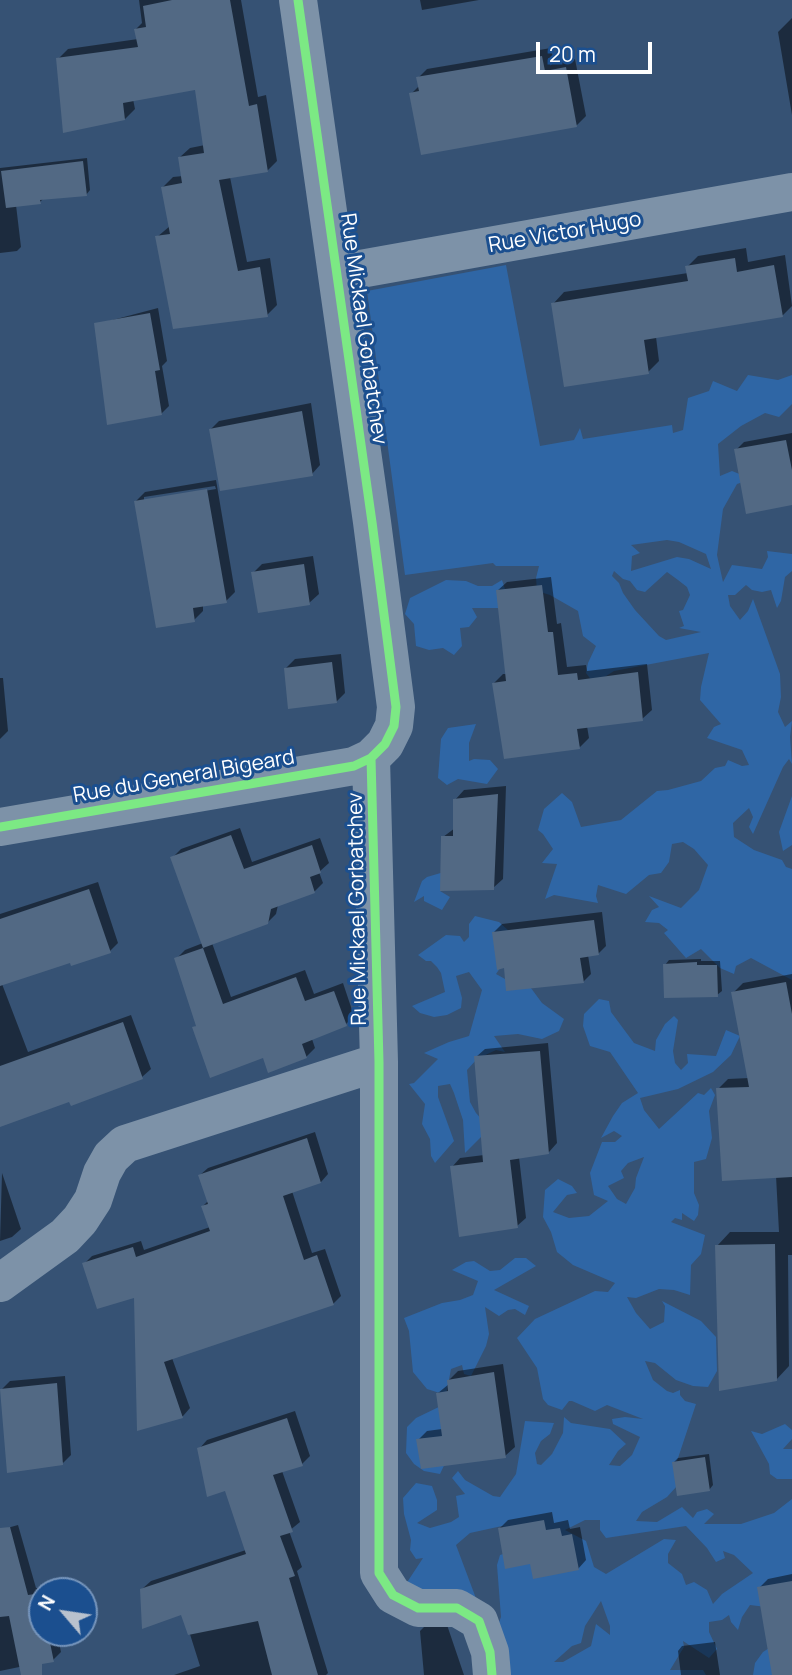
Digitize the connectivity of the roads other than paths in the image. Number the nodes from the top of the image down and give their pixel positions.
1 (298, 0) edge
2 (792, 192) edge
3 (338, 273) junction
4 (371, 758) junction
5 (0, 827) edge
6 (379, 1062) junction
7 (0, 1283) edge
8 (492, 1675) edge

1 - 3 street, Rue Mickael Gorbatchev
2 - 3 street, Rue Victor Hugo
3 - 4 street, Rue Mickael Gorbatchev
4 - 5 street, Rue du General Bigeard
4 - 6 street, Rue Mickael Gorbatchev
6 - 7 street
6 - 8 street, Rue Mickael Gorbatchev

